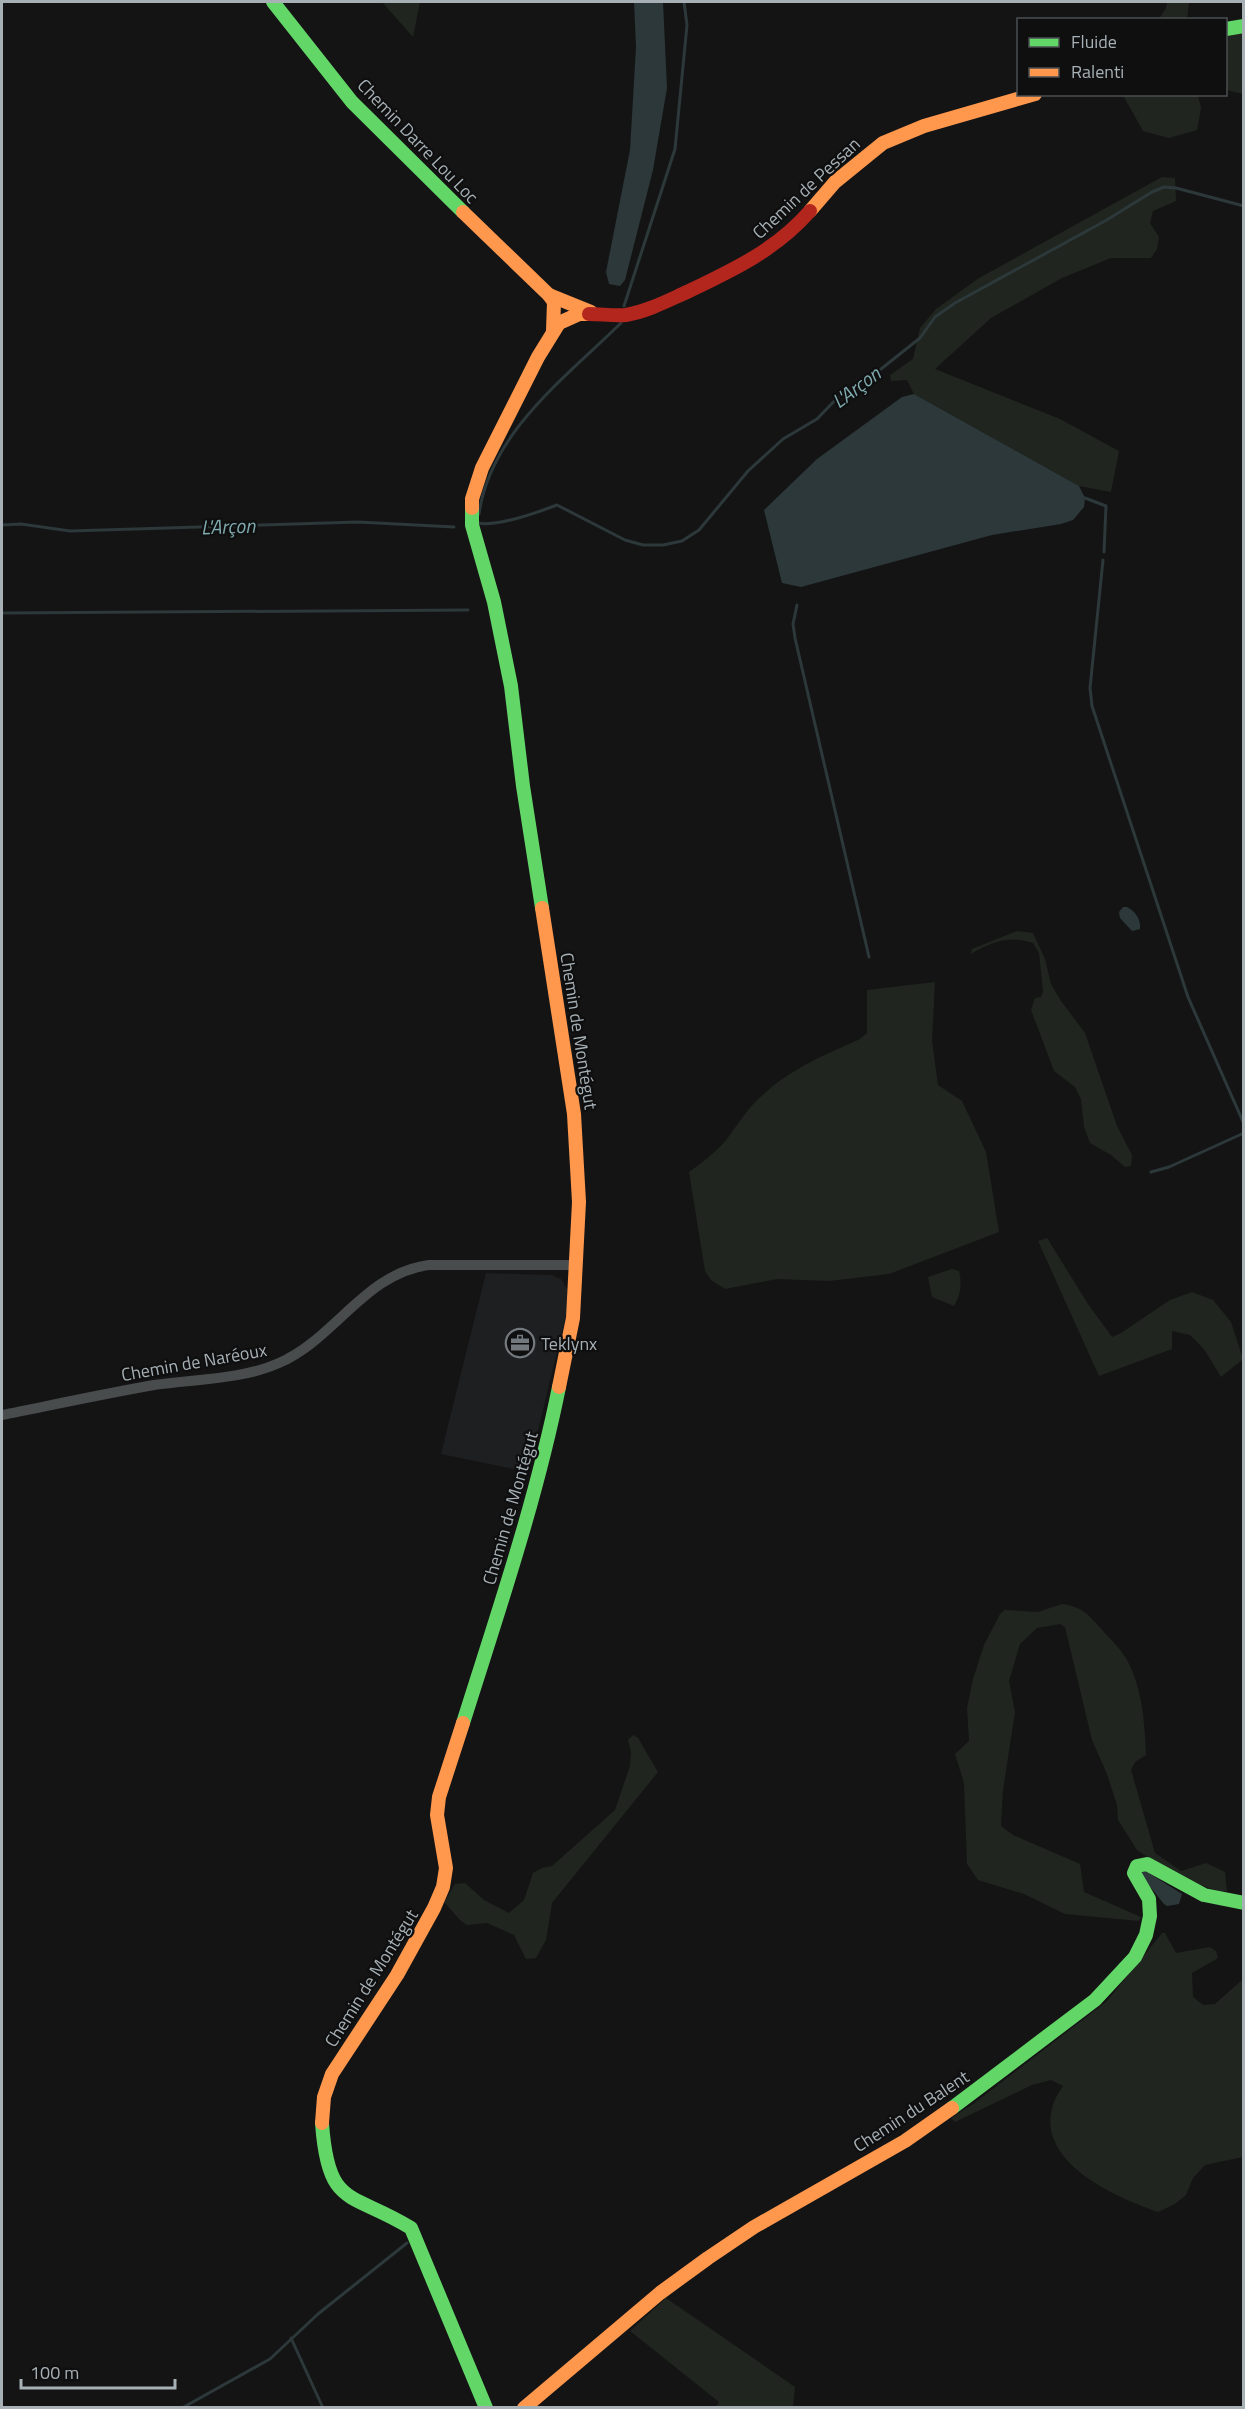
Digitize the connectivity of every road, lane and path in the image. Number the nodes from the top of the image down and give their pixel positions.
1 (273, 2) edge
2 (1244, 26) edge
3 (1227, 29) edge
4 (1028, 96) edge
5 (549, 295) junction
6 (593, 313) junction
7 (553, 331) junction
8 (577, 1265) junction
9 (2, 1415) edge
10 (1244, 1903) edge
11 (486, 2408) edge
12 (524, 2408) edge

1 - 5 street, Chemin Darre Lou Loc
2 - 3 street
4 - 6 street, Chemin de Pessan
5 - 6 street, Chemin Darre Lou Loc
5 - 7 street
6 - 7 street, Chemin de Pessan
7 - 8 street, Chemin de Montégut
8 - 9 street, Chemin de Naréoux
8 - 11 street, Chemin de Montégut
10 - 12 street, Chemin du Balent

